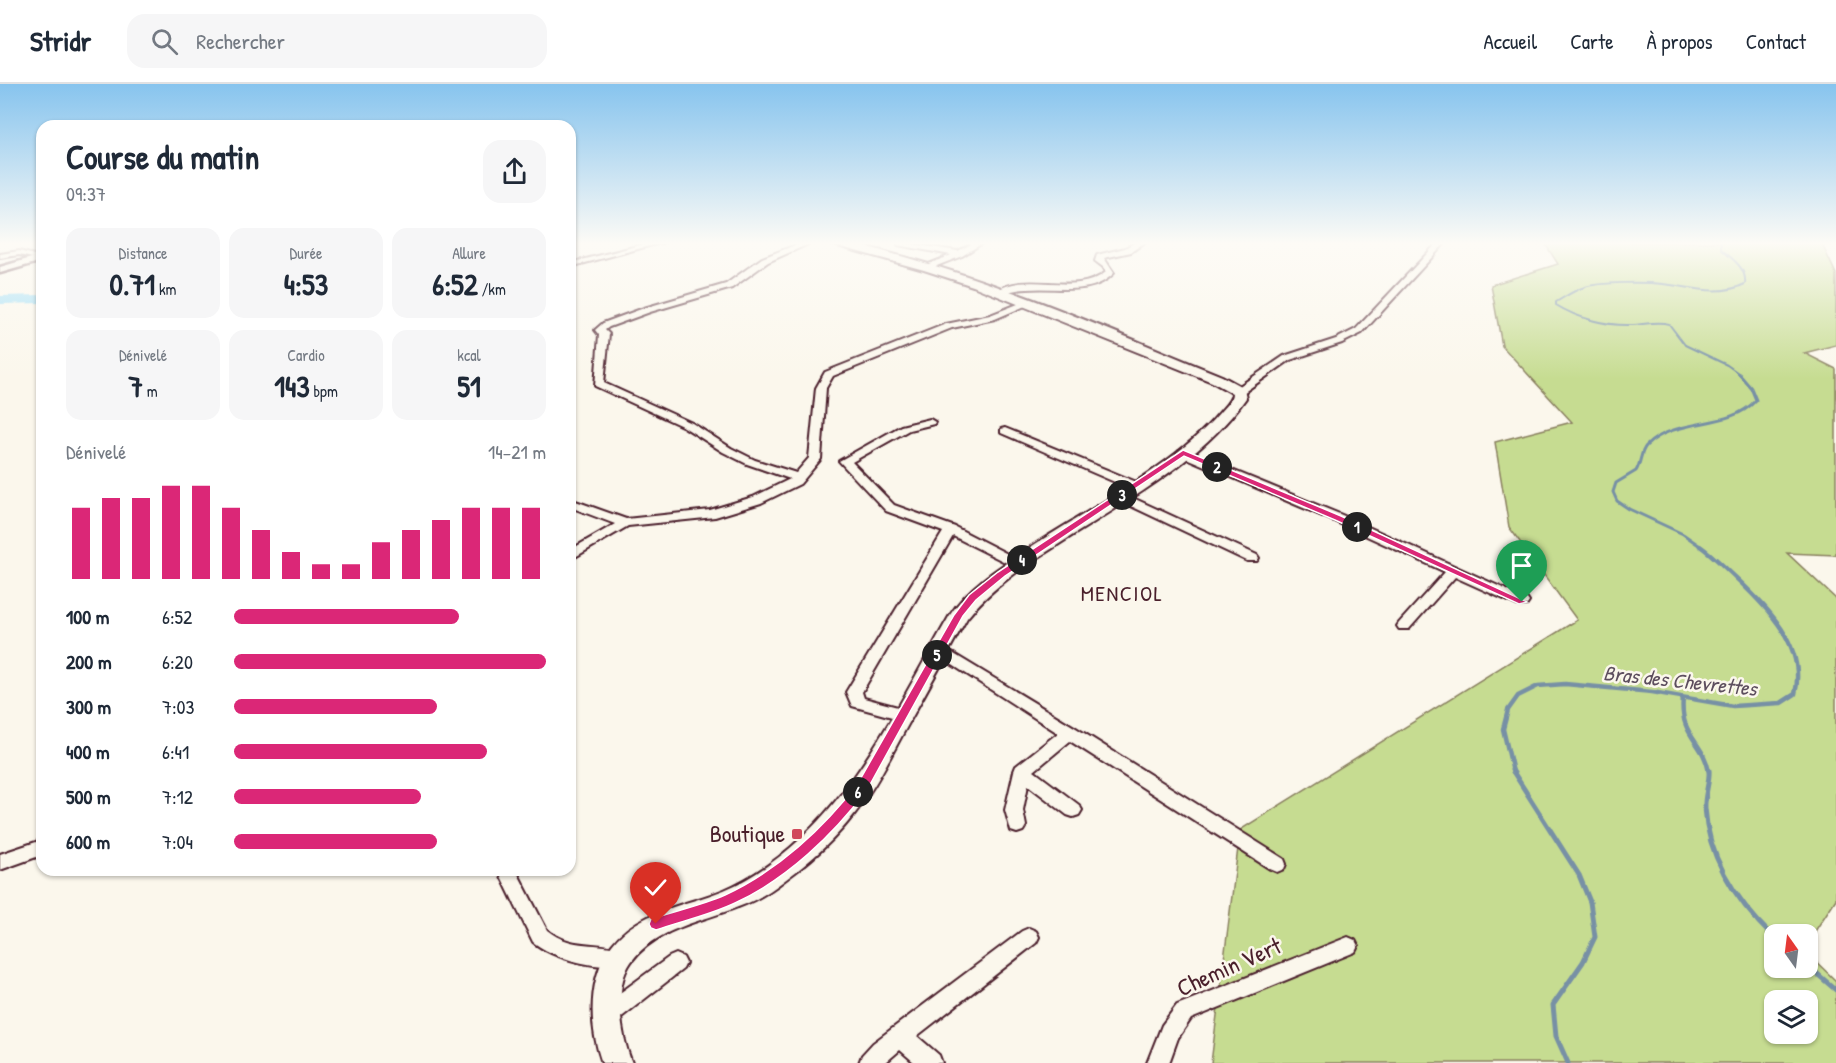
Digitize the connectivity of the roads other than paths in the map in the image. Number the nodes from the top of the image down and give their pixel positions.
1 (723, 288) edge
2 (987, 288) edge
3 (1018, 288) edge
4 (1399, 288) edge
5 (999, 292) junction
6 (1028, 303) junction
7 (1239, 391) junction
8 (930, 422) dead end
9 (1005, 431) dead end
10 (1183, 453) junction
11 (798, 478) junction
12 (1127, 491) junction
13 (576, 505) edge
14 (625, 522) junction
15 (950, 530) junction
16 (576, 552) edge
17 (1252, 558) dead end
18 (1018, 563) junction
19 (1453, 571) junction
20 (1522, 602) dead end
21 (1404, 626) dead end
22 (939, 650) junction
23 (903, 714) junction
24 (1070, 732) junction
25 (1022, 771) junction
26 (1073, 810) dead end
27 (1017, 826) dead end
28 (36, 849) edge
29 (0, 862) edge
30 (1277, 864) dead end
31 (510, 876) edge
32 (1029, 937) dead end
33 (1348, 946) dead end
34 (618, 957) junction
35 (676, 963) dead end
36 (606, 1016) junction
37 (901, 1036) junction
38 (617, 1063) edge
39 (870, 1063) edge
40 (931, 1063) edge
41 (1158, 1063) edge

1 - 11 street
2 - 5 main road
3 - 5 street
4 - 7 street
5 - 6 main road
6 - 7 main road
6 - 11 street
7 - 10 main road
8 - 15 street
9 - 12 street
10 - 12 main road
10 - 19 street
11 - 14 street
12 - 17 street
12 - 18 main road
13 - 14 street
14 - 16 street
15 - 18 street
15 - 23 street
18 - 22 main road
19 - 20 street
19 - 21 street
22 - 23 main road
22 - 24 street
23 - 34 main road
24 - 25 street
24 - 30 street
25 - 26 street
25 - 27 street
28 - 29 street
31 - 34 street
32 - 37 street
33 - 41 street, Chemin Vert
34 - 36 main road
35 - 36 street
36 - 38 main road
37 - 39 street
37 - 40 street

